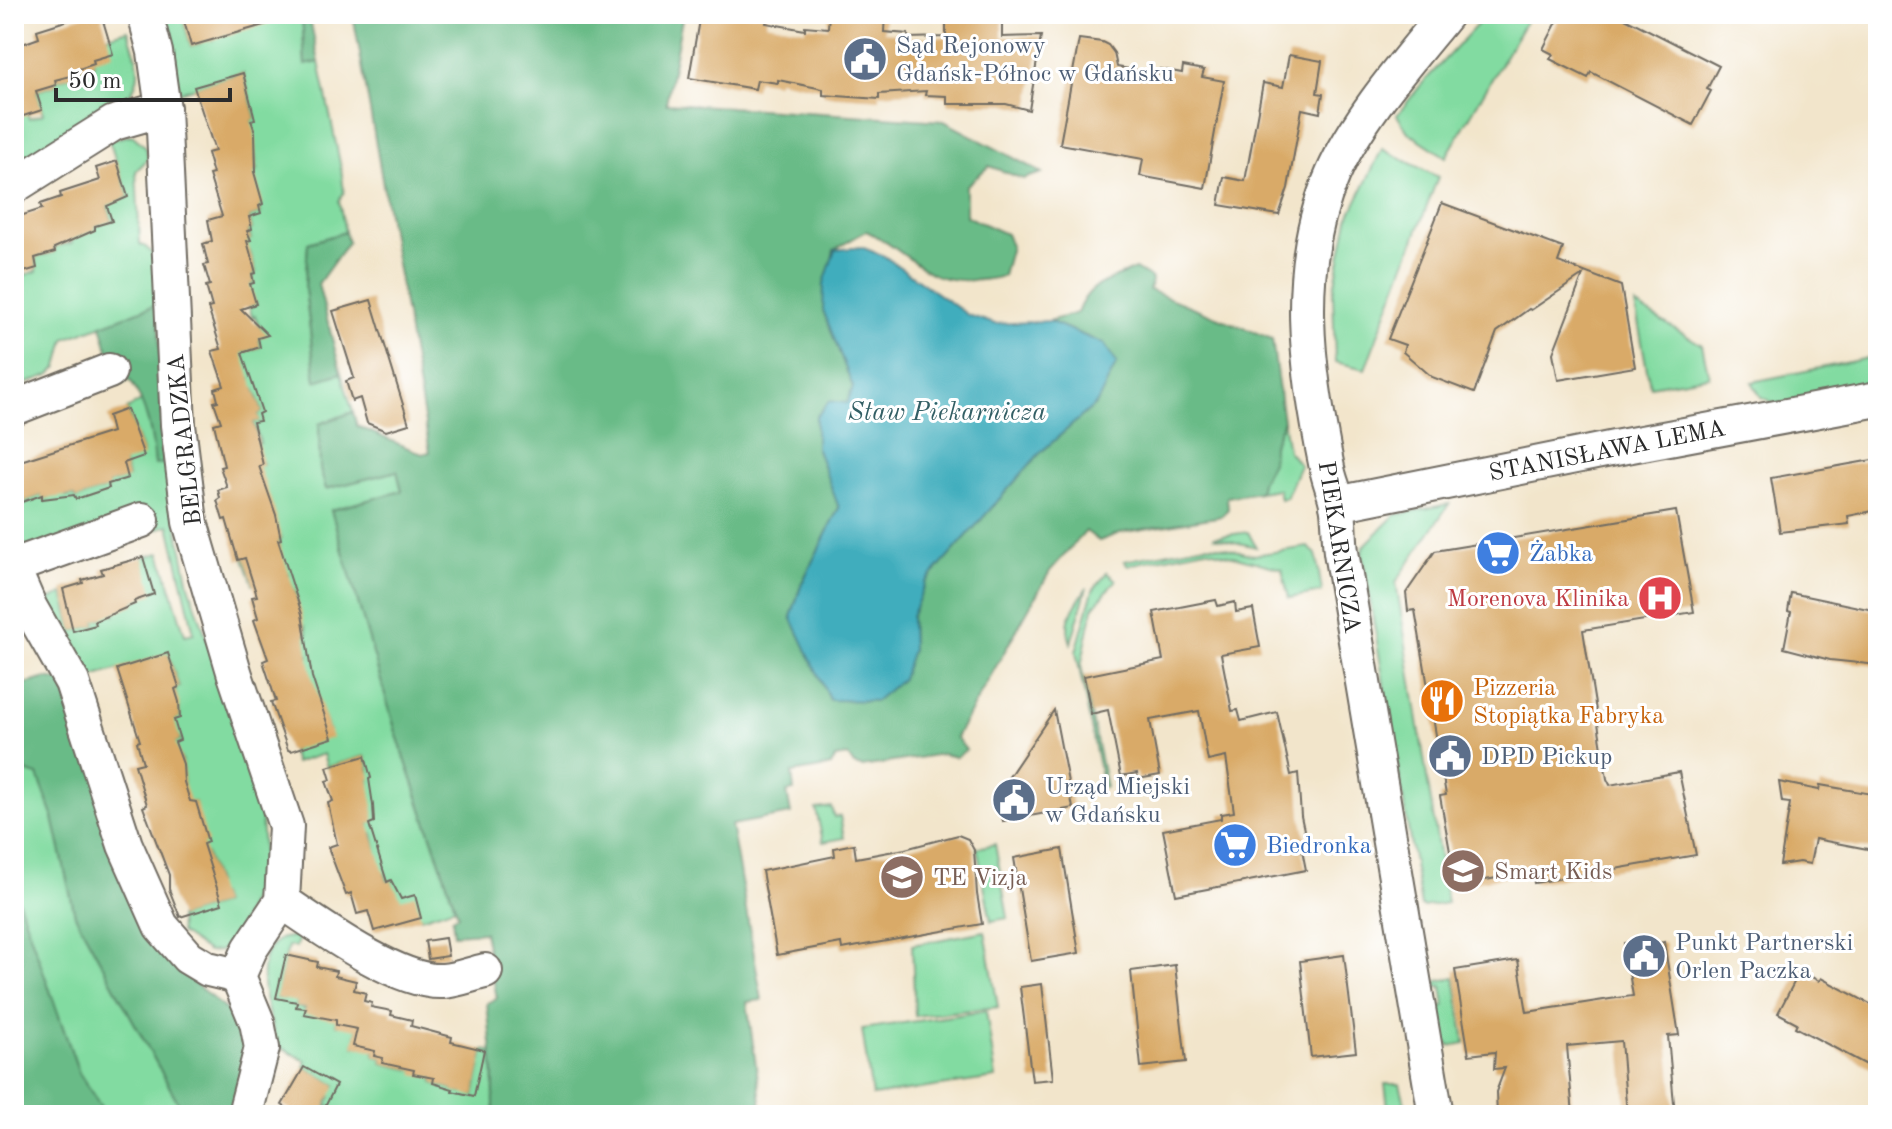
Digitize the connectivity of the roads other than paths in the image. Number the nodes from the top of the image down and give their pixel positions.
1 (145, 14) edge
2 (1446, 14) edge
3 (163, 109) junction
4 (14, 186) edge
5 (109, 371) dead end
6 (1878, 399) edge
7 (14, 408) edge
8 (1337, 504) junction
9 (142, 520) dead end
10 (14, 569) edge
11 (282, 901) junction
12 (485, 971) dead end
13 (238, 976) junction
14 (247, 1106) dead end
15 (1436, 1115) edge

1 - 3 street, BELGRADZKA
2 - 8 street, PIEKARNICZA
3 - 4 street
3 - 11 street, BELGRADZKA
5 - 7 street
6 - 8 street, STANISŁAWA LEMA
8 - 15 street, PIEKARNICZA
9 - 10 street, BELGRADZKA
10 - 13 street, BELGRADZKA
11 - 12 street
11 - 13 street
13 - 14 street

